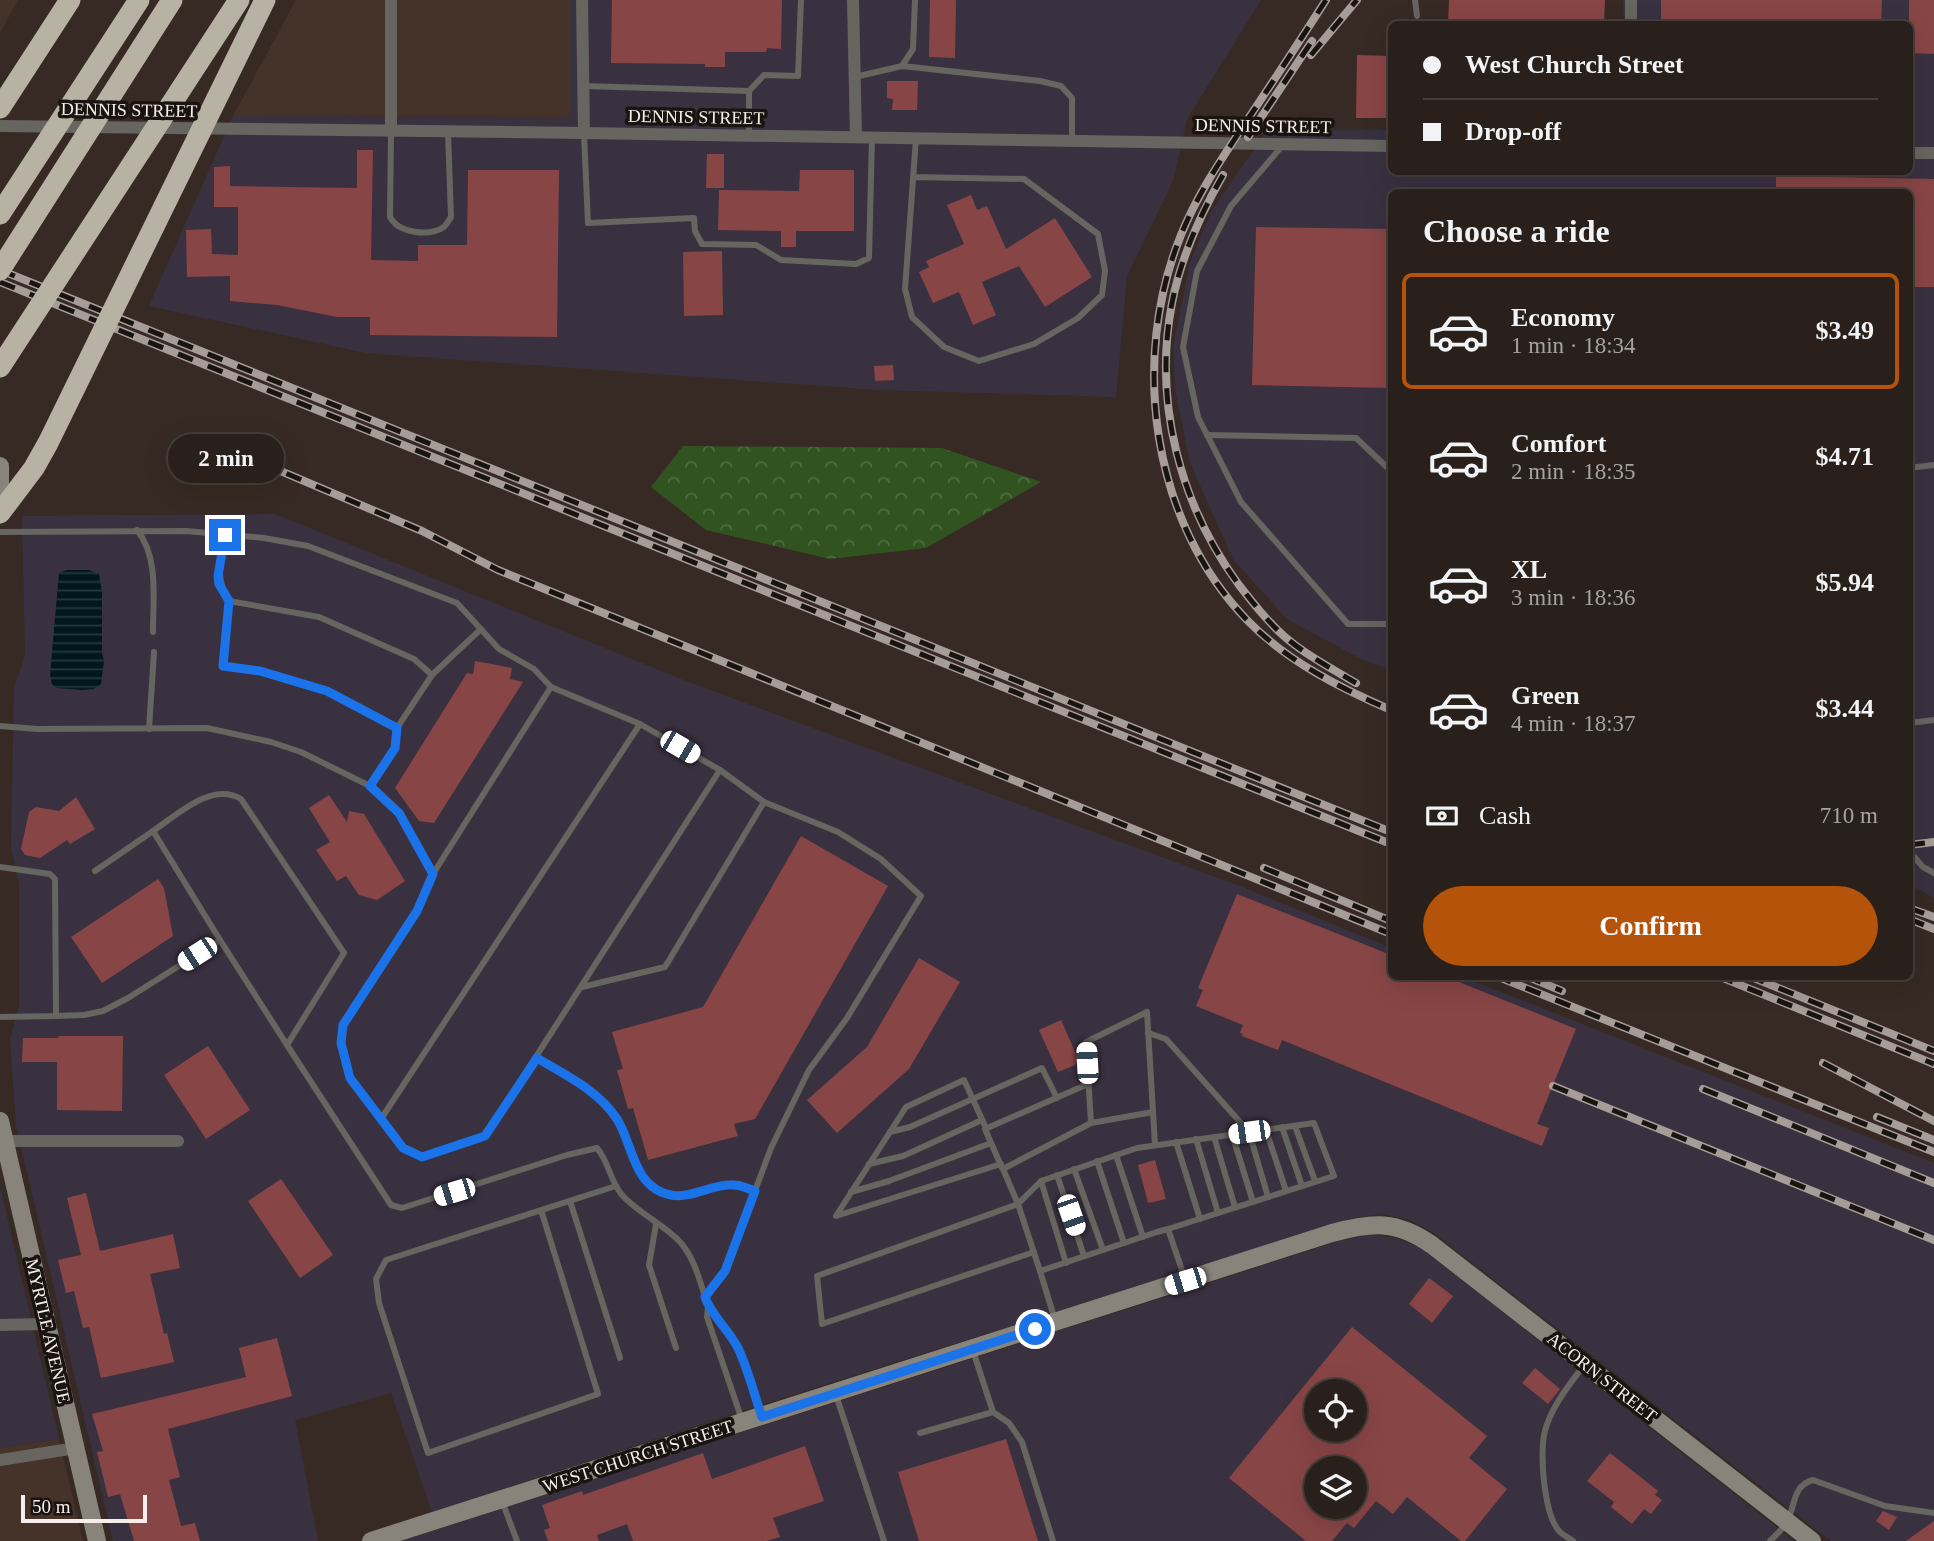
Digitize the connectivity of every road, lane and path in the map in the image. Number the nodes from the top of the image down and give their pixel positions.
1 (70, 0) edge
2 (139, 0) edge
3 (172, 0) edge
4 (239, 0) edge
5 (265, 0) edge
6 (391, 0) edge
7 (582, 0) edge
8 (801, 0) edge
9 (853, 0) edge
10 (915, 0) edge
11 (1415, 0) edge
12 (1631, 0) edge
13 (1417, 16) dead end
14 (1631, 21) edge
15 (902, 66) junction
16 (855, 78) junction
17 (18, 80) junction
18 (583, 86) junction
19 (749, 91) junction
20 (0, 103) edge
21 (0, 108) edge
22 (0, 126) edge
23 (391, 131) junction
24 (447, 132) junction
25 (584, 132) junction
26 (749, 135) junction
27 (856, 137) junction
28 (872, 137) junction
29 (916, 138) junction
30 (1072, 141) junction
31 (1283, 145) junction
32 (1388, 146) edge
33 (1913, 153) edge
34 (1934, 153) edge
35 (913, 177) junction
36 (0, 214) edge
37 (0, 270) edge
38 (0, 367) edge
39 (1207, 435) junction
40 (1934, 465) edge
41 (0, 466) edge
42 (1388, 468) edge
43 (1913, 468) edge
44 (0, 502) edge
45 (0, 513) edge
46 (136, 530) junction
47 (0, 532) edge
48 (225, 535) junction
49 (229, 601) junction
50 (1388, 624) edge
51 (481, 629) junction
52 (153, 632) dead end
53 (154, 652) dead end
54 (432, 676) junction
55 (551, 687) junction
56 (1934, 720) edge
57 (1913, 723) edge
58 (640, 724) junction
59 (0, 726) edge
60 (397, 728) junction
61 (149, 729) junction
62 (720, 770) junction
63 (370, 786) junction
64 (764, 802) junction
65 (153, 831) junction
66 (1913, 856) edge
67 (0, 867) edge
68 (95, 871) dead end
69 (1934, 873) edge
70 (433, 874) junction
71 (220, 940) junction
72 (581, 987) junction
73 (57, 1016) junction
74 (0, 1017) edge
75 (1148, 1033) junction
76 (287, 1045) junction
77 (537, 1058) junction
78 (1088, 1083) junction
79 (1056, 1098) junction
80 (973, 1100) junction
81 (1153, 1112) junction
82 (382, 1119) junction
83 (982, 1120) junction
84 (0, 1121) edge
85 (1091, 1123) junction
86 (1295, 1126) junction
87 (1282, 1127) junction
88 (986, 1128) junction
89 (1266, 1129) junction
90 (889, 1132) junction
91 (1249, 1132) junction
92 (1232, 1134) junction
93 (1214, 1137) junction
94 (1196, 1139) junction
95 (2, 1141) edge
96 (178, 1141) dead end
97 (1176, 1142) junction
98 (991, 1143) junction
99 (1155, 1145) junction
100 (1116, 1155) junction
101 (1097, 1161) junction
102 (869, 1164) junction
103 (1002, 1166) junction
104 (1074, 1169) junction
105 (1057, 1175) junction
106 (1041, 1181) junction
107 (1315, 1181) junction
108 (616, 1186) junction
109 (1301, 1186) junction
110 (755, 1191) junction
111 (1286, 1191) junction
112 (851, 1192) junction
113 (1268, 1197) junction
114 (570, 1201) junction
115 (1253, 1202) junction
116 (1018, 1204) junction
117 (1235, 1207) junction
118 (541, 1210) junction
119 (1218, 1213) junction
120 (1200, 1219) junction
121 (656, 1224) junction
122 (1387, 1224) joint
123 (1168, 1229) junction
124 (1143, 1237) junction
125 (1124, 1243) junction
126 (1103, 1250) junction
127 (1034, 1252) junction
128 (1084, 1256) junction
129 (1066, 1262) junction
130 (1040, 1271) junction
131 (1185, 1281) junction
132 (705, 1297) junction
133 (708, 1307) junction
134 (1055, 1322) junction
135 (46, 1324) junction
136 (0, 1325) edge
137 (676, 1348) dead end
138 (972, 1349) junction
139 (620, 1358) dead end
140 (1585, 1364) junction
141 (835, 1393) junction
142 (993, 1412) junction
143 (762, 1417) junction
144 (743, 1423) junction
145 (920, 1433) dead end
146 (76, 1448) junction
147 (0, 1460) edge
148 (502, 1500) junction
149 (1934, 1513) edge
150 (1787, 1522) junction
151 (97, 1541) edge
152 (371, 1541) edge
153 (517, 1541) edge
154 (884, 1541) edge
155 (1053, 1541) edge
156 (1573, 1541) edge
157 (1770, 1541) edge
158 (1812, 1541) edge

1 - 17 highway
2 - 36 highway, bridge
3 - 37 highway, bridge
4 - 38 highway, bridge
5 - 45 highway, bridge
6 - 23 street
7 - 18 street
8 - 19 lane
9 - 16 street
10 - 15 lane
11 - 13 lane
12 - 14 street
15 - 16 lane
15 - 30 lane
16 - 27 street
17 - 20 highway
17 - 21 highway
18 - 19 lane
18 - 25 street
19 - 26 lane
22 - 23 street, DENNIS STREET
23 - 24 street, DENNIS STREET
23 - 24 lane
24 - 25 street, DENNIS STREET
25 - 26 street, DENNIS STREET
25 - 28 lane
26 - 27 street, DENNIS STREET
27 - 28 street, DENNIS STREET
28 - 29 street, DENNIS STREET
29 - 30 street, DENNIS STREET
29 - 35 lane
30 - 31 street, DENNIS STREET
31 - 32 street, DENNIS STREET
31 - 39 lane
33 - 34 street
35 - 35 lane
39 - 42 lane
39 - 50 lane
40 - 43 lane
41 - 44 street
46 - 47 lane
46 - 48 lane
46 - 52 lane
48 - 49 lane
48 - 51 lane
49 - 54 lane
49 - 60 lane
51 - 54 lane
51 - 55 lane
53 - 61 lane
54 - 60 lane
55 - 58 lane
55 - 70 lane
56 - 57 lane
58 - 62 lane
58 - 82 lane
59 - 61 lane
60 - 63 lane
61 - 63 lane
62 - 64 lane
62 - 72 lane
63 - 70 lane
64 - 72 lane
64 - 110 lane
65 - 68 lane
65 - 71 lane
65 - 76 lane
66 - 69 lane
67 - 73 lane
70 - 82 lane
71 - 73 lane
71 - 76 lane
72 - 77 lane
73 - 74 lane
75 - 78 lane
75 - 81 lane
75 - 91 lane
76 - 108 lane
77 - 82 lane
77 - 110 lane
78 - 79 lane
78 - 85 lane
79 - 80 lane
79 - 88 lane
80 - 83 lane
80 - 90 lane
80 - 90 lane
81 - 85 lane
81 - 99 lane
83 - 88 lane
83 - 102 lane
84 - 95 street, MYRTLE AVENUE
85 - 103 lane
86 - 87 lane
86 - 107 lane
86 - 107 lane
87 - 89 lane
87 - 109 lane
88 - 98 lane
89 - 91 lane
89 - 111 lane
90 - 102 lane
91 - 92 lane
91 - 113 lane
92 - 93 lane
92 - 115 lane
93 - 94 lane
93 - 117 lane
94 - 97 lane
94 - 119 lane
95 - 96 street
95 - 135 street, MYRTLE AVENUE
97 - 99 lane
97 - 120 lane
98 - 103 lane
98 - 112 lane
99 - 100 lane
100 - 101 lane
100 - 124 lane
101 - 104 lane
101 - 125 lane
102 - 112 lane
103 - 112 lane
103 - 116 lane
104 - 105 lane
104 - 126 lane
105 - 106 lane
105 - 128 lane
106 - 116 lane
106 - 129 lane
107 - 109 lane
108 - 114 lane
108 - 121 lane
109 - 111 lane
110 - 132 lane
111 - 113 lane
113 - 115 lane
114 - 118 lane
114 - 139 lane
115 - 117 lane
116 - 127 lane
116 - 127 lane
117 - 119 lane
118 - 118 lane
119 - 120 lane
120 - 123 lane
121 - 132 lane
121 - 137 lane
122 - 131 street, WEST CHURCH STREET
122 - 140 street, ACORN STREET
123 - 124 lane
123 - 131 lane
124 - 125 lane
125 - 126 lane
126 - 128 lane
127 - 130 lane
128 - 129 lane
129 - 130 lane
130 - 134 lane
131 - 134 street, WEST CHURCH STREET
132 - 133 lane
133 - 143 lane
133 - 144 lane
134 - 138 street, WEST CHURCH STREET
135 - 136 street
135 - 146 street, MYRTLE AVENUE
138 - 141 street, WEST CHURCH STREET
138 - 142 lane
140 - 150 street, ACORN STREET
140 - 156 lane
141 - 143 street, WEST CHURCH STREET
141 - 154 lane
142 - 145 lane
142 - 155 lane
143 - 144 street, WEST CHURCH STREET
144 - 148 street, WEST CHURCH STREET
146 - 147 street
146 - 151 street, MYRTLE AVENUE
148 - 152 street, WEST CHURCH STREET
148 - 153 lane
149 - 150 lane
150 - 157 lane
150 - 158 street, ACORN STREET

